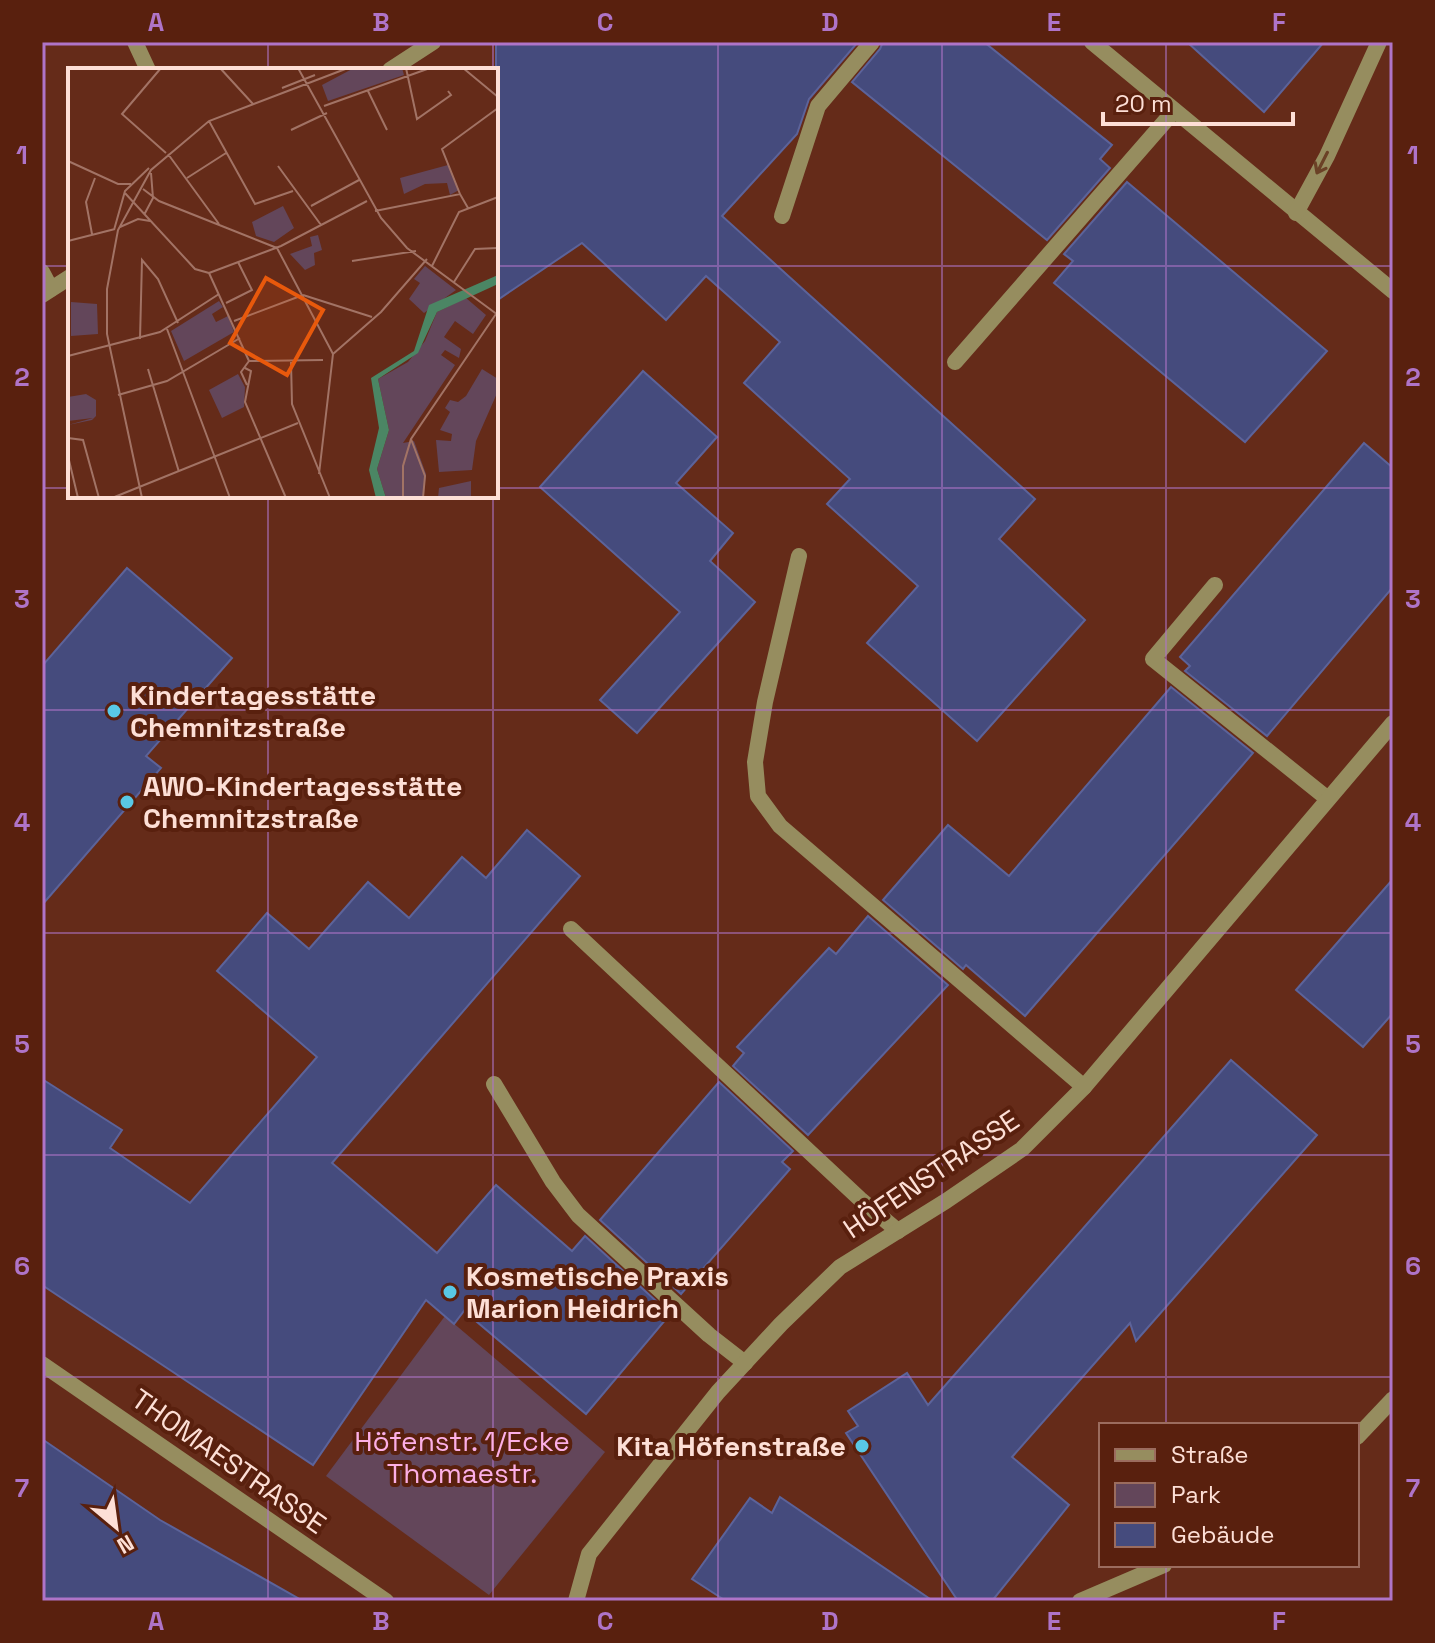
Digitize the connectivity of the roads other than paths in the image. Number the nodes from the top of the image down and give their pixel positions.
1 (135, 42) edge
2 (433, 42) edge
3 (872, 42) edge
4 (1092, 42) edge
5 (1379, 42) edge
6 (147, 68) edge
7 (393, 68) edge
8 (1174, 111) junction
9 (1296, 213) junction
10 (782, 216) dead end
11 (42, 272) edge
12 (68, 278) edge
13 (1393, 291) edge
14 (46, 292) edge
15 (955, 362) dead end
16 (799, 556) dead end
17 (1215, 585) dead end
18 (1393, 723) edge
19 (1328, 799) junction
20 (571, 929) dead end
21 (494, 1084) dead end
22 (1084, 1087) junction
23 (898, 1231) junction
24 (745, 1363) junction
25 (42, 1364) edge
26 (1393, 1399) edge
27 (1359, 1435) edge
28 (1159, 1567) edge
29 (386, 1601) edge
30 (576, 1601) edge
31 (1080, 1601) edge

1 - 6 street
2 - 7 street
3 - 10 street
4 - 8 street
5 -> 9 street
8 - 9 street
8 - 15 street
9 - 13 street
11 - 14 street
12 - 14 street
16 - 22 street
17 - 19 street
18 - 19 street, HÖFENSTRASSE
19 - 22 street, HÖFENSTRASSE
20 - 23 street
21 - 24 street
22 - 23 street, HÖFENSTRASSE
23 - 24 street, HÖFENSTRASSE
24 - 30 street, HÖFENSTRASSE
25 - 29 street, THOMAESTRASSE
26 - 27 street
28 - 31 street

